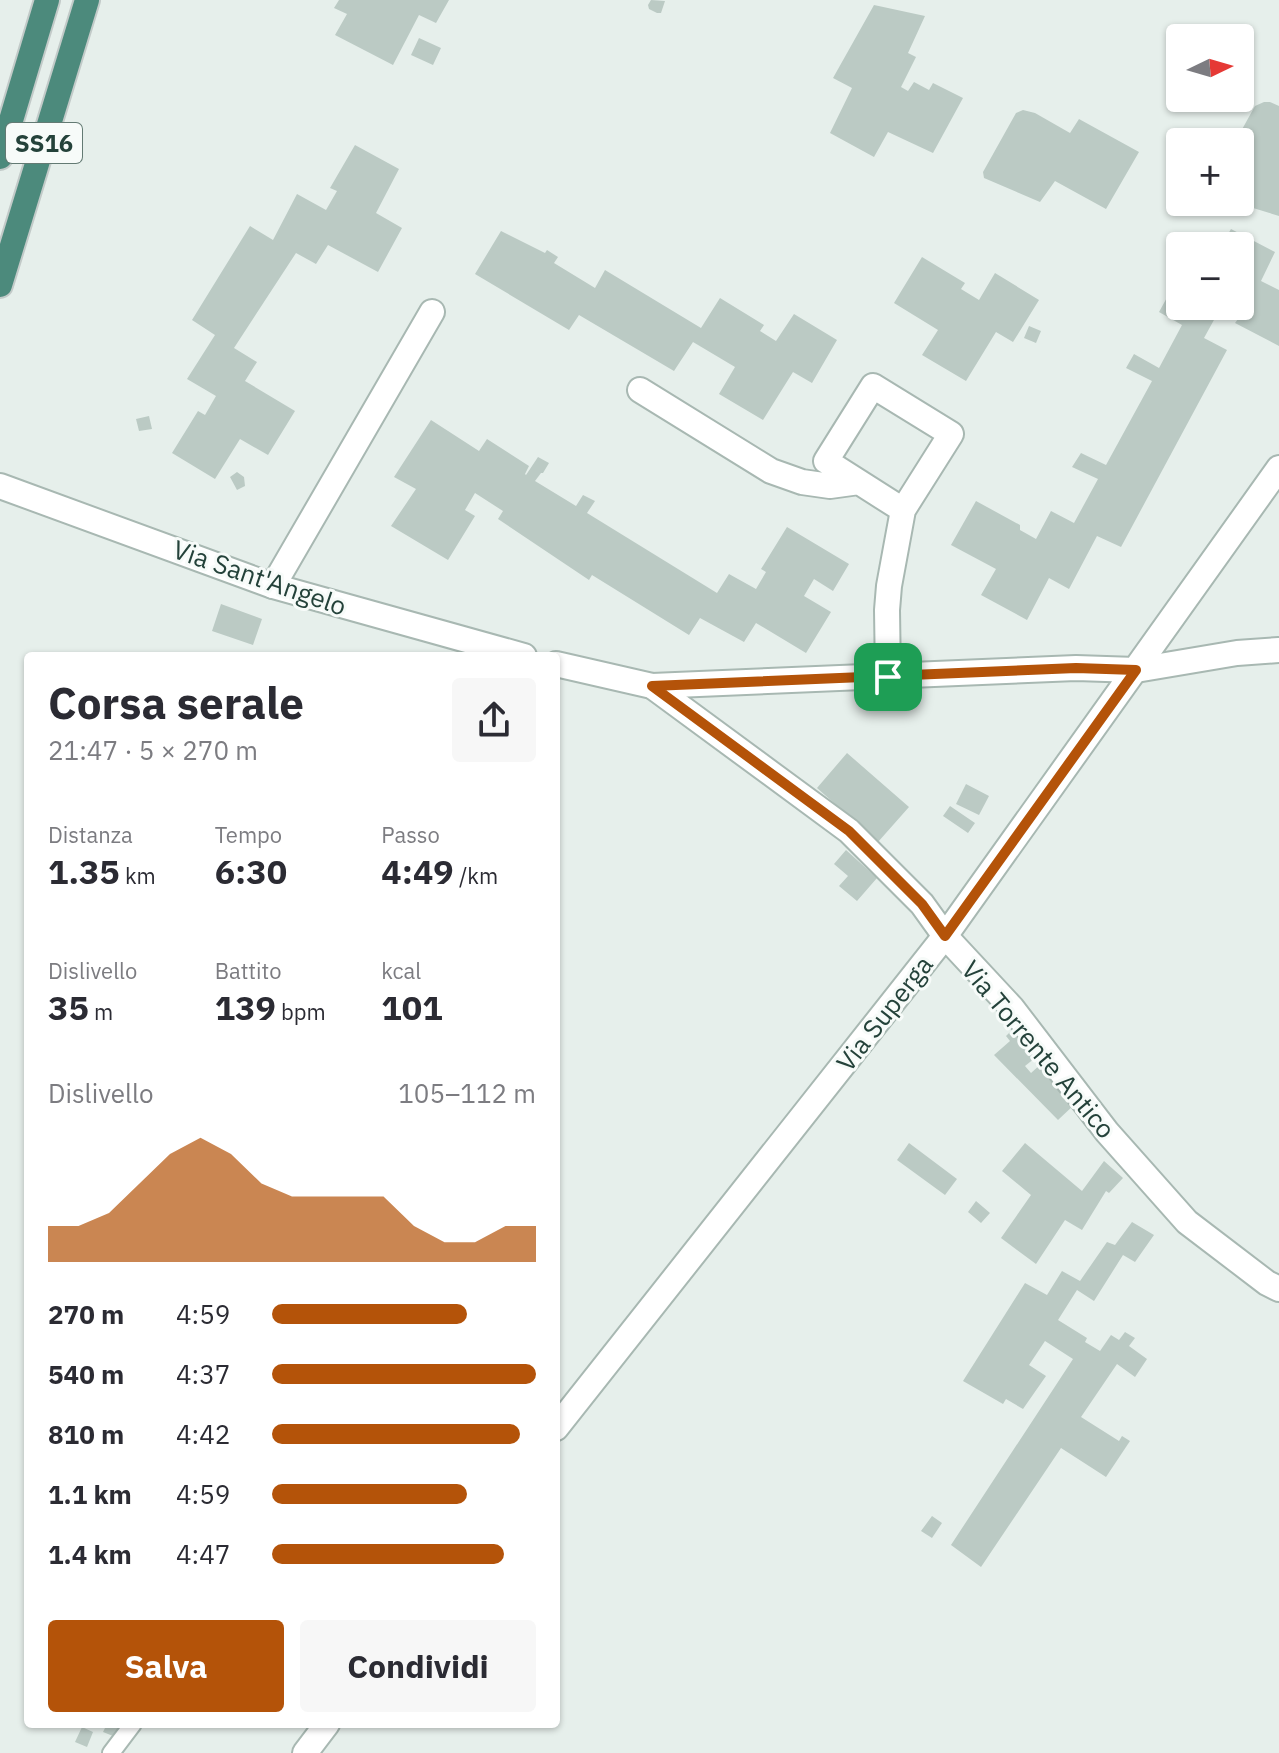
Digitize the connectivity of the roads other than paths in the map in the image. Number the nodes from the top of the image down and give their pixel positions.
1 (47, 0) edge
2 (87, 0) edge
3 (0, 157) edge
4 (0, 285) edge
5 (432, 312) dead end
6 (640, 390) dead end
7 (1279, 468) edge
8 (859, 482) junction
9 (0, 486) edge
10 (903, 510) junction
11 (273, 586) junction
12 (1279, 650) edge
13 (510, 652) edge
14 (560, 665) edge
15 (1136, 670) junction
16 (888, 677) junction
17 (652, 686) junction
18 (945, 936) junction
19 (1279, 1289) edge
20 (560, 1423) edge
21 (130, 1728) edge
22 (324, 1728) edge
23 (111, 1753) edge
24 (305, 1753) edge

1 - 3 highway, SS16
2 - 4 highway, SS16
5 - 11 street
6 - 8 street
7 - 15 street, Via Superga
8 - 10 street
8 - 10 street
9 - 11 street, Via Sant'Angelo
10 - 16 street
11 - 13 street, Via Sant'Angelo
12 - 15 street
14 - 17 street
15 - 16 street
15 - 18 street, Via Superga
16 - 17 street
17 - 18 street, Via Torrente Antico
18 - 19 street, Via Torrente Antico
18 - 20 street, Via Superga
21 - 23 lane
22 - 24 street

